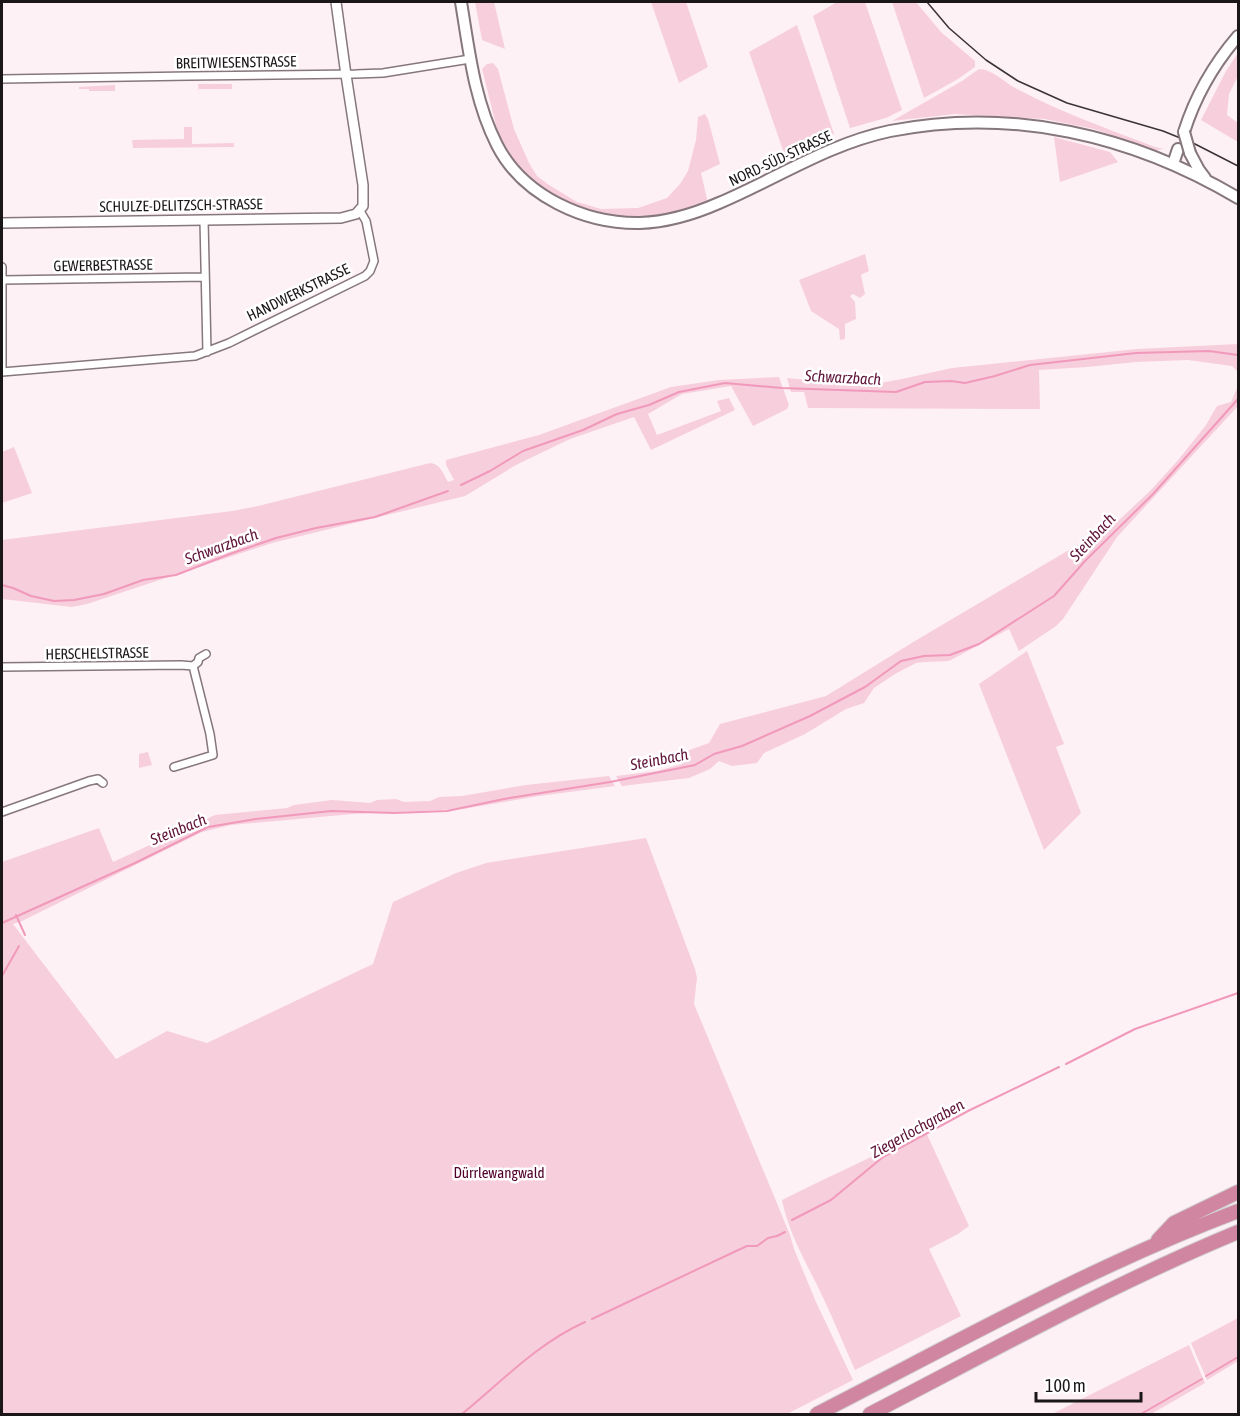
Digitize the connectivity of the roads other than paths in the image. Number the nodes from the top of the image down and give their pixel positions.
1 (336, 2) edge
2 (461, 2) edge
3 (1239, 36) edge
4 (470, 59) junction
5 (346, 75) junction
6 (2, 79) edge
7 (1184, 130) junction
8 (1137, 151) junction
9 (1173, 164) junction
10 (1207, 181) junction
11 (1239, 198) edge
12 (360, 211) junction
13 (204, 220) junction
14 (2, 222) edge
15 (2, 267) edge
16 (205, 277) junction
17 (2, 280) edge
18 (207, 352) junction
19 (2, 372) edge
20 (207, 654) dead end
21 (193, 666) junction
22 (2, 667) edge
23 (174, 767) dead end
24 (103, 783) dead end
25 (2, 812) edge
26 (1239, 1192) edge
27 (1239, 1211) edge
28 (1239, 1232) edge
29 (1155, 1244) junction
30 (818, 1414) edge
31 (870, 1414) edge

1 - 5 street, HANDWERKSTRASSE
2 - 4 main road, NORD-SÜD-STRASSE
3 - 7 main road
4 - 5 street, BREITWIESENSTRASSE
4 - 8 main road, NORD-SÜD-STRASSE
5 - 6 street, BREITWIESENSTRASSE
5 - 12 street, HANDWERKSTRASSE
7 - 9 main road
7 - 10 main road, bridge
8 - 9 main road, NORD-SÜD-STRASSE
8 - 10 main road
9 - 10 main road, NORD-SÜD-STRASSE
10 - 11 main road, NORD-SÜD-STRASSE
12 - 13 street, SCHULZE-DELITZSCH-STRASSE
12 - 18 street, HANDWERKSTRASSE
13 - 14 street, SCHULZE-DELITZSCH-STRASSE
13 - 16 street
15 - 17 street
16 - 17 street, GEWERBESTRASSE
16 - 18 street
17 - 19 street
18 - 19 street, HANDWERKSTRASSE
20 - 21 street
21 - 22 street, HERSCHELSTRASSE
21 - 23 street
24 - 25 street
26 - 29 highway
27 - 29 highway
28 - 31 highway
29 - 30 highway

